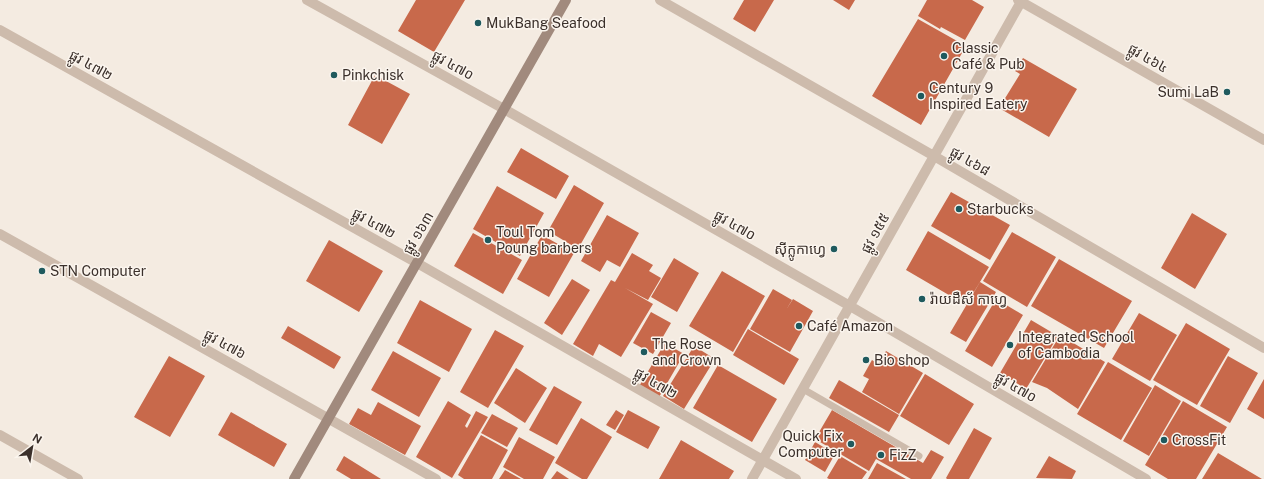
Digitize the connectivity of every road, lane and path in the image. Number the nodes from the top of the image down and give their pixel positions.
1 (308, 0) edge
2 (566, 0) edge
3 (660, 0) edge
4 (1020, 0) edge
5 (0, 30) edge
6 (504, 109) junction
7 (1264, 140) edge
8 (934, 156) junction
9 (0, 234) edge
10 (417, 263) junction
11 (850, 306) junction
12 (1264, 348) edge
13 (803, 389) junction
14 (328, 419) junction
15 (0, 435) edge
16 (920, 456) dead end
17 (762, 460) junction
18 (78, 479) edge
19 (294, 479) edge
20 (436, 479) edge
21 (752, 479) edge
22 (796, 479) edge
23 (1146, 479) edge

1 - 6 street, ផ្លូវ ៤៧០
2 - 6 street, ផ្លូវ ១៦៣
3 - 8 street, ផ្លូវ ៤៦៨
4 - 7 street, ផ្លូវ ៤៦៤
4 - 8 street, ផ្លូវ ១៥៥
5 - 10 street, ផ្លូវ ៤៧២
6 - 10 street, ផ្លូវ ១៦៣
6 - 11 street, ផ្លូវ ៤៧០
8 - 11 street, ផ្លូវ ១៥៥
8 - 12 street, ផ្លូវ ៤៦៨
9 - 14 street, ផ្លូវ ៤៧៦
10 - 14 street, ផ្លូវ ១៦៣
10 - 17 street, ផ្លូវ ៤៧២
11 - 13 street, ផ្លូវ ១៥៥
11 - 23 street, ផ្លូវ ៤៧០
13 - 16 lane
13 - 17 street, ផ្លូវ ១៥៥
14 - 19 street, ផ្លូវ ១៦៣
14 - 20 street, ផ្លូវ ៤៧៦
15 - 18 street
17 - 21 street, ផ្លូវ ១៥៥
17 - 22 street, ផ្លូវ ៤៧២

